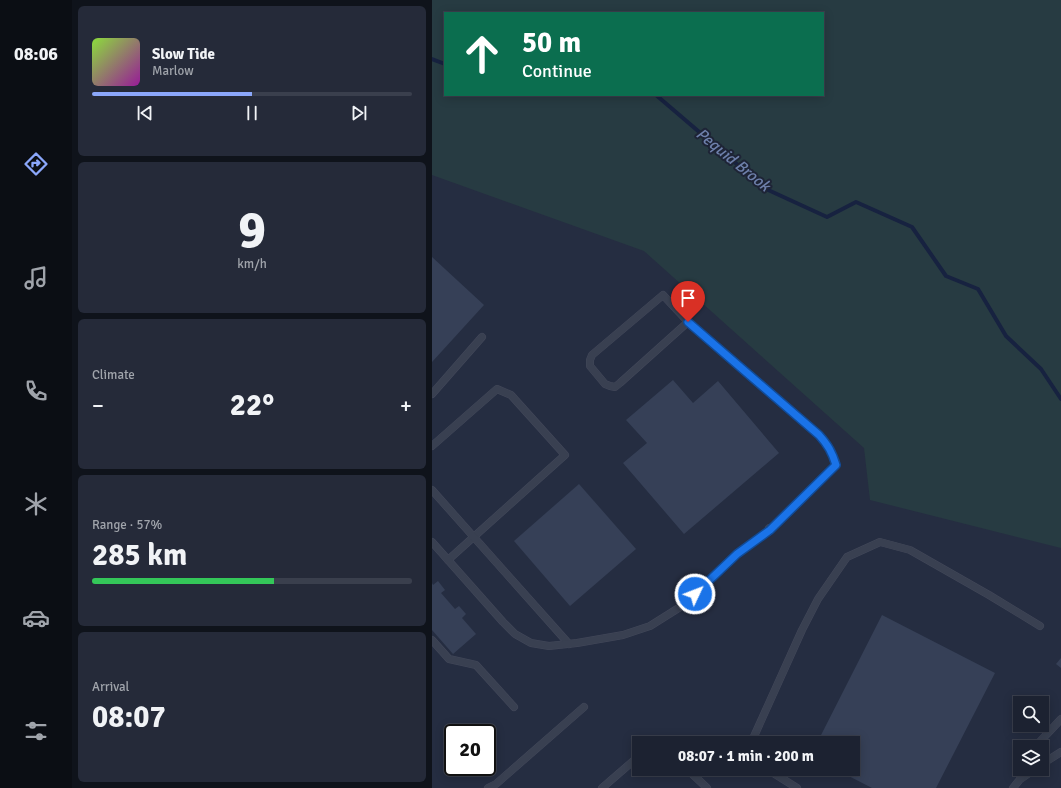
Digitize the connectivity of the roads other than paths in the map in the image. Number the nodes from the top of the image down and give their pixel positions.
1 (688, 322) junction
2 (482, 337) dead end
3 (432, 394) edge
4 (432, 446) edge
5 (432, 490) edge
6 (474, 538) junction
7 (432, 542) edge
8 (448, 560) junction
9 (1040, 626) dead end
10 (432, 640) edge
11 (570, 644) junction
12 (514, 707) dead end
13 (584, 707) dead end
14 (1060, 723) edge
15 (754, 736) edge
16 (1042, 740) edge
17 (1061, 752) edge
18 (1049, 760) edge
19 (632, 762) edge
20 (694, 776) edge
21 (778, 776) edge
22 (1025, 776) edge
23 (1022, 778) joint
24 (488, 788) edge
25 (602, 788) edge
26 (707, 788) edge
27 (797, 788) edge
28 (1013, 788) edge

1 - 1 lane
1 - 11 lane
2 - 3 lane
4 - 6 lane
5 - 6 lane
6 - 8 lane
6 - 11 lane
7 - 8 lane
8 - 11 lane
9 - 15 lane
10 - 12 lane
13 - 24 lane
14 - 16 lane
17 - 18 lane
19 - 25 lane
20 - 26 lane
21 - 27 lane
22 - 23 lane
23 - 28 lane

